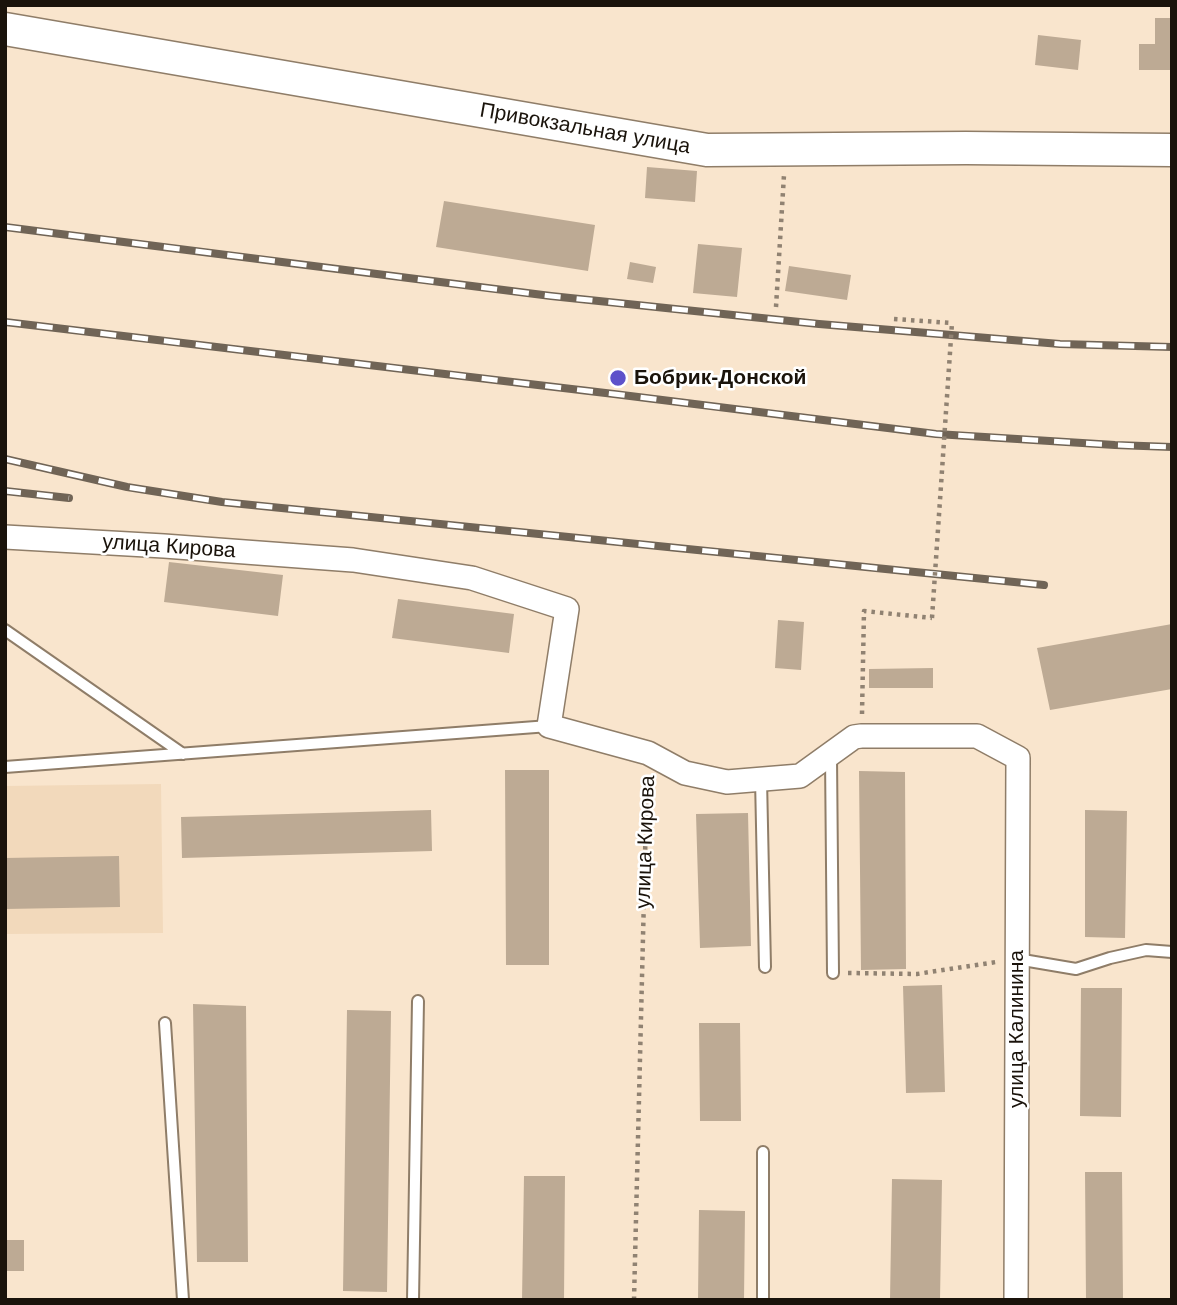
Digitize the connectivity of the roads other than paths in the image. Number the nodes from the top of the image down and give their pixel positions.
1 (5, 29) edge
2 (1172, 150) edge
3 (5, 537) edge
4 (5, 629) edge
5 (549, 726) junction
6 (183, 754) junction
7 (831, 754) junction
8 (5, 767) edge
9 (761, 779) junction
10 (1172, 952) edge
11 (1017, 959) junction
12 (765, 967) dead end
13 (833, 973) road end
14 (418, 1001) dead end
15 (165, 1023) dead end
16 (763, 1152) dead end
17 (183, 1300) edge
18 (413, 1300) edge
19 (763, 1300) edge
20 (1016, 1300) edge

1 - 2 street, Привокзальная улица
3 - 5 street, улица Кирова
4 - 6 lane
5 - 6 lane
5 - 9 street, улица Кирова
6 - 8 lane
7 - 9 street
7 - 11 street, улица Калинина
7 - 13 lane
9 - 12 lane
10 - 11 lane
11 - 20 street, улица Калинина
14 - 18 lane
15 - 17 lane
16 - 19 lane

